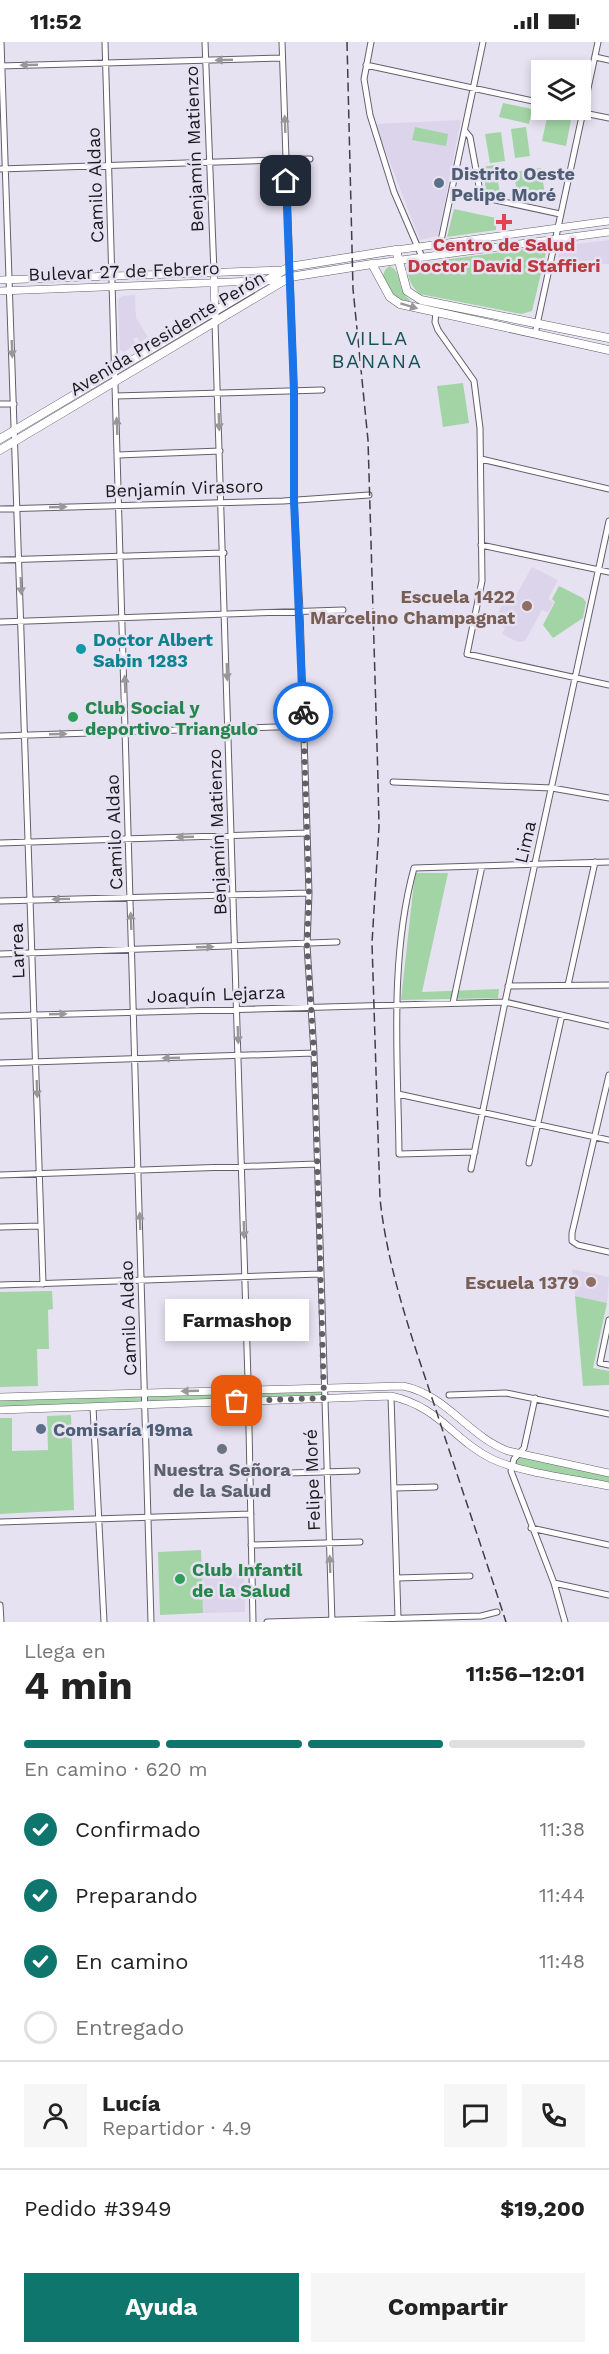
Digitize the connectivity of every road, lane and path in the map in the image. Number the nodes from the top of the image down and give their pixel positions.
1 (1, 42) edge
2 (105, 42) edge
3 (205, 42) edge
4 (282, 42) edge
5 (370, 42) edge
6 (483, 42) edge
7 (598, 42) edge
8 (594, 57) junction
9 (282, 58) junction
10 (206, 60) junction
11 (609, 60) edge
12 (106, 63) junction
13 (366, 65) junction
14 (1, 66) edge
15 (591, 71) edge
16 (473, 89) junction
17 (531, 102) edge
18 (591, 114) edge
19 (609, 118) edge
20 (580, 120) edge
21 (465, 131) junction
22 (310, 159) dead end
23 (286, 160) junction
24 (209, 162) junction
25 (109, 166) junction
26 (3, 169) edge
27 (560, 214) junction
28 (609, 221) edge
29 (0, 224) edge
30 (8, 224) junction
31 (558, 228) junction
32 (609, 232) edge
33 (555, 239) junction
34 (441, 244) junction
35 (418, 247) junction
36 (396, 250) junction
37 (438, 255) junction
38 (422, 257) junction
39 (399, 261) junction
40 (372, 264) junction
41 (287, 268) junction
42 (214, 273) junction
43 (113, 277) junction
44 (288, 279) junction
45 (0, 280) edge
46 (10, 280) junction
47 (265, 281) junction
48 (214, 283) junction
49 (113, 287) junction
50 (10, 290) junction
51 (0, 291) edge
52 (215, 311) junction
53 (436, 313) junction
54 (215, 322) junction
55 (537, 323) junction
56 (534, 334) junction
57 (609, 338) edge
58 (609, 350) edge
59 (116, 370) junction
60 (116, 380) junction
61 (322, 390) dead end
62 (294, 391) junction
63 (218, 393) junction
64 (116, 396) junction
65 (0, 404) edge
66 (14, 404) junction
67 (15, 430) junction
68 (0, 439) edge
69 (16, 441) junction
70 (0, 450) edge
71 (220, 451) junction
72 (118, 455) junction
73 (481, 459) junction
74 (609, 489) edge
75 (369, 495) dead end
76 (294, 500) junction
77 (222, 502) junction
78 (120, 505) junction
79 (18, 508) junction
80 (0, 509) edge
81 (609, 521) edge
82 (481, 545) junction
83 (224, 553) junction
84 (121, 556) junction
85 (20, 559) junction
86 (0, 560) edge
87 (598, 570) junction
88 (609, 572) edge
89 (343, 610) dead end
90 (300, 611) junction
91 (226, 614) junction
92 (123, 618) junction
93 (22, 621) junction
94 (0, 622) edge
95 (575, 678) junction
96 (609, 686) edge
97 (304, 726) junction
98 (229, 728) junction
99 (126, 732) junction
100 (25, 735) junction
101 (0, 736) edge
102 (393, 782) dead end
103 (552, 788) junction
104 (609, 798) edge
105 (307, 833) junction
106 (232, 835) junction
107 (129, 838) junction
108 (28, 842) junction
109 (0, 843) edge
110 (595, 862) junction
111 (609, 862) edge
112 (535, 864) junction
113 (482, 866) junction
114 (309, 893) junction
115 (234, 895) junction
116 (131, 898) junction
117 (30, 900) junction
118 (0, 901) edge
119 (337, 942) dead end
120 (307, 945) junction
121 (236, 946) junction
122 (132, 949) junction
123 (32, 953) junction
124 (0, 954) edge
125 (568, 985) junction
126 (609, 985) edge
127 (508, 986) junction
128 (505, 1002) junction
129 (453, 1003) junction
130 (397, 1004) junction
131 (312, 1006) junction
132 (237, 1008) junction
133 (134, 1011) junction
134 (34, 1015) junction
135 (562, 1015) junction
136 (0, 1016) edge
137 (609, 1026) edge
138 (314, 1053) junction
139 (239, 1056) junction
140 (135, 1059) junction
141 (36, 1062) junction
142 (0, 1063) edge
143 (609, 1075) edge
144 (398, 1094) junction
145 (483, 1113) junction
146 (537, 1124) junction
147 (596, 1137) junction
148 (609, 1140) edge
149 (475, 1152) junction
150 (529, 1162) dead end
151 (317, 1164) junction
152 (242, 1167) junction
153 (471, 1169) dead end
154 (138, 1171) junction
155 (39, 1174) junction
156 (0, 1175) edge
157 (41, 1226) junction
158 (0, 1227) edge
159 (609, 1252) edge
160 (320, 1274) junction
161 (245, 1276) junction
162 (142, 1280) junction
163 (43, 1284) junction
164 (0, 1285) edge
165 (609, 1320) edge
166 (609, 1365) edge
167 (324, 1387) junction
168 (249, 1389) junction
169 (145, 1392) junction
170 (449, 1395) dead end
171 (391, 1396) junction
172 (0, 1397) edge
173 (324, 1398) junction
174 (535, 1398) junction
175 (249, 1401) junction
176 (145, 1405) junction
177 (93, 1407) junction
178 (0, 1410) edge
179 (609, 1414) edge
180 (519, 1454) junction
181 (511, 1465) junction
182 (357, 1471) dead end
183 (327, 1472) junction
184 (609, 1473) edge
185 (250, 1474) junction
186 (609, 1486) edge
187 (435, 1487) dead end
188 (394, 1488) junction
189 (251, 1514) junction
190 (148, 1517) junction
191 (99, 1518) junction
192 (0, 1522) edge
193 (531, 1528) junction
194 (360, 1542) dead end
195 (329, 1543) junction
196 (251, 1545) junction
197 (609, 1545) edge
198 (470, 1576) dead end
199 (397, 1578) junction
200 (554, 1583) junction
201 (609, 1593) edge
202 (0, 1605) edge
203 (497, 1612) dead end
204 (398, 1618) junction
205 (412, 1620) edge
206 (332, 1621) edge
207 (1, 1622) edge
208 (104, 1622) edge
209 (151, 1622) edge
210 (253, 1622) edge
211 (267, 1622) edge
212 (565, 1622) edge

1 - 14 street, Larrea
2 - 12 street, Camilo Aldao
3 - 10 street, Benjamín Matienzo
4 - 9 street, Felipe Moré
5 - 13 street
6 - 16 street
7 - 8 street
8 - 11 street
8 - 15 street
9 -> 10 street
23 -> 9 street, Felipe Moré
10 - 12 street
10 - 24 street, Benjamín Matienzo
12 -> 14 street
12 - 25 street, Camilo Aldao
13 - 16 street
13 - 35 street
14 - 26 street, Larrea
16 - 17 street
16 - 21 street
18 - 19 street
20 - 27 street
21 - 27 street
21 - 34 street
22 - 23 street
23 - 24 street
23 - 41 street, Felipe Moré
24 - 25 street
24 - 42 street, Benjamín Matienzo
25 - 26 street
25 - 43 street, Camilo Aldao
26 - 30 street, Larrea
27 - 31 street
28 - 31 main road, Avenida Presidente Perón
29 - 30 street
30 - 46 street, Larrea
31 - 33 street
31 - 34 main road, Avenida Presidente Perón
32 - 33 main road, Avenida Presidente Perón
33 - 37 main road, Avenida Presidente Perón
33 - 55 street
34 - 35 main road, Avenida Presidente Perón
34 - 37 street
35 - 36 main road, Avenida Presidente Perón
35 - 38 street
36 - 39 main road
36 - 41 main road, Avenida Presidente Perón
37 - 38 main road, Avenida Presidente Perón
38 - 39 main road, Avenida Presidente Perón
39 - 40 main road, Avenida Presidente Perón
39 - 55 main road
40 - 44 main road, Avenida Presidente Perón
40 -> 53 main road
41 - 42 main road, Bulevar 27 de Febrero
41 - 44 street, Felipe Moré
41 - 47 main road, Avenida Presidente Perón
42 - 43 main road, Bulevar 27 de Febrero
42 - 48 main road, Benjamín Matienzo
43 - 46 main road, Bulevar 27 de Febrero
43 - 49 street, Camilo Aldao
44 - 47 main road, Bulevar 27 de Febrero
44 - 54 main road, Avenida Presidente Perón
44 - 62 street, Felipe Moré
45 - 46 main road, Bulevar 27 de Febrero
46 - 50 street, Larrea
47 - 48 main road, Bulevar 27 de Febrero
47 - 52 main road, Avenida Presidente Perón
48 - 49 main road, Bulevar 27 de Febrero
48 - 52 main road, Benjamín Matienzo
49 - 50 main road, Bulevar 27 de Febrero
49 - 59 street, Camilo Aldao
50 - 51 main road, Bulevar 27 de Febrero
50 -> 66 street, Larrea
52 - 54 main road, Benjamín Matienzo
52 - 59 main road, Avenida Presidente Perón
53 - 56 main road
53 - 73 street
54 - 60 main road, Avenida Presidente Perón
54 - 63 street, Benjamín Matienzo
55 - 56 street
55 - 57 main road
56 - 58 main road
59 - 60 street, Camilo Aldao
59 - 67 main road, Avenida Presidente Perón
60 - 64 street, Camilo Aldao
60 - 69 main road, Avenida Presidente Perón
61 - 62 street
62 - 63 street
62 - 76 street, Felipe Moré
63 - 64 street
63 -> 71 street, Benjamín Matienzo
72 -> 64 street, Camilo Aldao
65 - 66 street
66 - 67 street, Larrea
67 - 68 main road, Avenida Presidente Perón
67 - 69 street, Larrea
69 - 70 main road, Avenida Presidente Perón
69 - 79 street, Larrea
71 - 72 street
71 - 77 street, Benjamín Matienzo
72 - 78 street, Camilo Aldao
73 - 74 street
73 - 82 street
75 - 76 street, Benjamín Virasoro
76 - 77 street, Benjamín Virasoro
76 - 90 street, Felipe Moré
77 - 78 street, Benjamín Virasoro
77 - 83 street, Benjamín Matienzo
79 -> 78 street, Benjamín Virasoro
78 - 84 street, Camilo Aldao
79 - 80 street, Benjamín Virasoro
79 - 85 street, Larrea
81 - 87 street, Lima
82 - 87 street
82 - 95 street
83 - 84 street
83 - 91 street, Benjamín Matienzo
84 - 85 street
84 - 92 street, Camilo Aldao
85 - 86 street
85 -> 93 street, Larrea
87 - 88 street
87 - 95 street, Lima
89 - 90 street
90 - 91 street
90 - 97 street, Felipe Moré
91 - 92 street
91 -> 98 street, Benjamín Matienzo
92 - 93 street
99 -> 92 street, Camilo Aldao
93 - 94 street
93 - 100 street, Larrea
95 - 96 street
95 - 103 street, Lima
97 - 98 street
97 - 105 street, Felipe Moré
98 - 99 street
98 - 106 street, Benjamín Matienzo
100 -> 99 street
99 - 107 street, Camilo Aldao
100 - 101 street
100 - 108 street, Larrea
102 - 103 street
103 - 104 street
103 - 112 street, Lima
105 - 106 street
105 - 114 street, Felipe Moré
106 -> 107 street
106 - 115 street, Benjamín Matienzo
107 - 108 street
107 - 116 street, Camilo Aldao
108 - 109 street
108 - 117 street, Larrea
110 - 111 street
110 - 112 street
110 - 125 street
112 - 113 street
112 - 127 street, Lima
113 - 129 street
113 - 130 street
114 - 115 street
114 - 120 street, Felipe Moré
115 - 116 street
115 - 121 street, Benjamín Matienzo
116 -> 117 street
122 -> 116 street, Camilo Aldao
117 - 118 street
117 - 123 street, Larrea
119 - 120 street
120 - 121 street
120 - 131 street, Felipe Moré
122 -> 121 street
121 - 132 street, Benjamín Matienzo
122 - 123 street
122 - 133 street, Camilo Aldao
123 - 124 street
123 - 134 street, Larrea
125 - 126 street
125 - 127 street
127 - 128 street, Lima
128 - 129 street, Joaquín Lejarza
128 - 135 street, Joaquín Lejarza
128 - 145 street, Lima
129 - 130 street, Joaquín Lejarza
130 - 131 street, Joaquín Lejarza
130 - 144 street
131 - 132 street, Joaquín Lejarza
131 - 138 street, Felipe Moré
132 - 133 street, Joaquín Lejarza
132 -> 139 street, Benjamín Matienzo
134 -> 133 street, Joaquín Lejarza
133 - 140 street, Camilo Aldao
134 - 136 street, Joaquín Lejarza
134 - 141 street, Larrea
135 - 137 street, Joaquín Lejarza
135 - 146 street
138 - 139 street
138 - 151 street, Felipe Moré
139 -> 140 street
139 - 152 street, Benjamín Matienzo
140 - 141 street
140 - 154 street, Camilo Aldao
141 - 142 street
141 -> 155 street, Larrea
143 - 147 street
144 - 145 street
144 - 149 street
145 - 146 street
145 - 149 street, Lima
146 - 147 street
146 - 150 street
147 - 148 street
147 - 159 street
149 - 153 street, Lima
151 - 152 street
151 - 160 street, Felipe Moré
152 - 154 street
152 -> 161 street, Benjamín Matienzo
154 - 155 street
162 -> 154 street, Camilo Aldao
155 - 156 street
155 - 157 street, Larrea
157 - 158 street
157 - 163 street, Larrea
160 - 161 street
160 - 167 street, Felipe Moré
161 - 162 street
161 - 168 street, Benjamín Matienzo
162 - 163 street
162 - 169 street, Camilo Aldao
163 - 164 street
165 - 166 street
167 - 168 main road
167 - 173 street, Felipe Moré
167 - 180 main road
168 -> 169 main road
168 - 175 street, Benjamín Matienzo
169 - 172 main road
169 - 176 street, Camilo Aldao
170 - 174 street
171 - 173 main road
171 - 181 main road
171 - 188 street
173 - 175 main road
173 - 183 street, Felipe Moré
174 - 179 street
174 - 180 street
175 - 176 main road
175 - 185 street, Benjamín Matienzo
176 - 177 main road
176 - 190 street, Camilo Aldao
177 - 178 main road
177 - 191 street
180 - 181 street
180 - 184 main road
181 - 186 main road
181 - 193 street
182 - 183 street
183 - 185 street
183 - 195 street, Felipe Moré
185 - 189 street, Benjamín Matienzo
187 - 188 street
188 - 199 street
189 - 190 street
189 - 196 street, Benjamín Matienzo
190 - 191 street
190 - 209 street, Camilo Aldao
191 - 192 street
191 - 208 street
193 - 197 street
193 - 200 street
194 - 195 street
195 - 196 street
206 -> 195 street, Felipe Moré
196 - 210 street, Benjamín Matienzo
198 - 199 street
199 - 204 street
200 - 201 street
200 - 212 street
202 - 207 street
203 - 205 street
204 - 205 street
204 - 206 street
206 - 211 street

